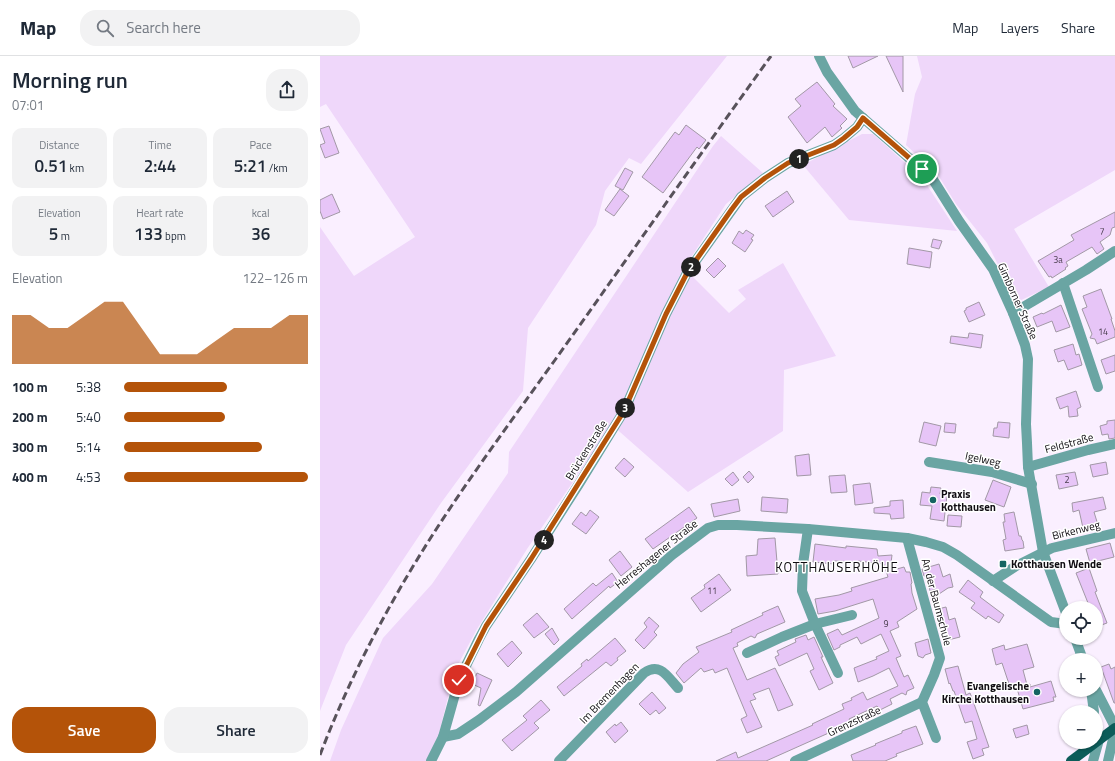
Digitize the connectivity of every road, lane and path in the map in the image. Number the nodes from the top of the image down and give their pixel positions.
1 (819, 56) edge
2 (863, 118) junction
3 (1115, 251) edge
4 (1063, 283) junction
5 (1013, 313) junction
6 (1098, 387) dead end
7 (1115, 444) edge
8 (928, 462) dead end
9 (1028, 467) junction
10 (1032, 484) junction
11 (808, 529) junction
12 (1115, 533) edge
13 (907, 538) junction
14 (1043, 552) junction
15 (993, 581) junction
16 (1061, 601) edge
17 (852, 615) dead end
18 (1059, 623) edge
19 (815, 624) junction
20 (748, 653) dead end
21 (838, 673) dead end
22 (678, 688) dead end
23 (1100, 697) edge
24 (922, 702) junction
25 (1115, 728) edge
26 (443, 737) junction
27 (1103, 737) edge
28 (936, 738) dead end
29 (1087, 749) edge
30 (1097, 749) edge
31 (1081, 753) junction
32 (1094, 760) edge
33 (432, 761) edge
34 (559, 761) edge
35 (795, 761) edge
36 (1071, 761) edge
37 (1108, 761) edge

1 - 2 street, Gimborner Straße
2 - 5 street, Gimborner Straße
2 - 26 street, Brückenstraße
3 - 4 street
4 - 5 street
4 - 6 street
5 - 9 street, Gimborner Straße
7 - 9 street, Feldstraße
8 - 10 street, Igelweg
9 - 10 street, Gimborner Straße
10 - 14 street, Gimborner Straße
11 - 13 street, Herreshagener Straße
11 - 19 street
11 - 26 street, Herreshagener Straße
12 - 14 street, Birkenweg
13 - 15 street, Herreshagener Straße
13 - 24 street, An der Baumschule
14 - 15 street
14 - 16 street, Gimborner Straße
15 - 18 street, Herreshagener Straße
17 - 19 street
19 - 20 street
19 - 21 street
22 - 34 street, Im Bremenhagen
23 - 25 street
24 - 28 street
24 - 35 street, Grenzstraße
25 - 27 main road
25 - 37 street
26 - 33 street, Brückenstraße
29 - 31 main road
30 - 32 street
31 - 32 street
31 - 36 main road

